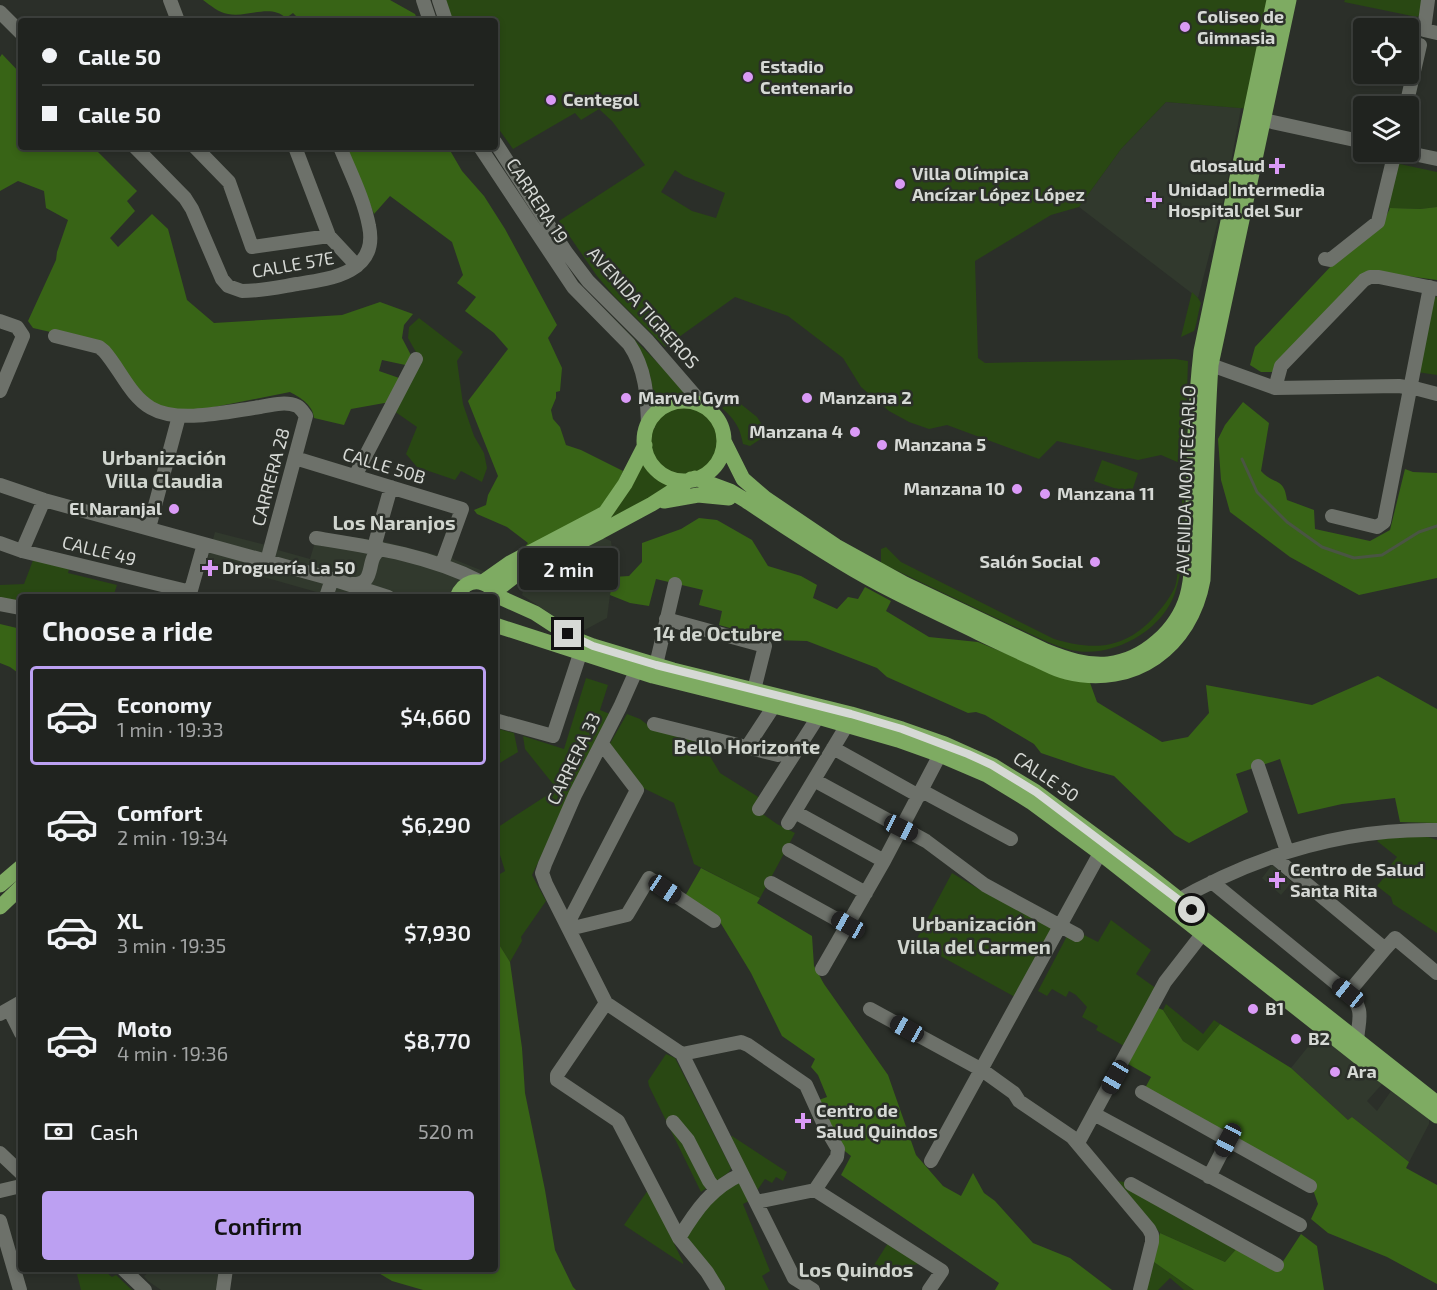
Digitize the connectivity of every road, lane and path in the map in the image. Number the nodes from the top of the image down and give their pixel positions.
1 (170, 0) edge
2 (423, 0) edge
3 (439, 0) edge
4 (1274, 0) edge
5 (1289, 0) edge
6 (1428, 0) edge
7 (0, 12) edge
8 (177, 18) edge
9 (429, 18) edge
10 (445, 18) edge
11 (18, 30) edge
12 (1437, 33) edge
13 (1420, 45) dead end
14 (1408, 96) edge
15 (1256, 118) junction
16 (1353, 140) edge
17 (498, 147) edge
18 (138, 150) edge
19 (198, 150) edge
20 (296, 150) edge
21 (341, 150) edge
22 (482, 150) edge
23 (1419, 155) edge
24 (1437, 159) edge
25 (1393, 162) edge
26 (328, 236) junction
27 (1325, 259) dead end
28 (357, 266) junction
29 (1433, 288) edge
30 (0, 321) edge
31 (55, 336) dead end
32 (416, 359) dead end
33 (1211, 365) junction
34 (1275, 388) junction
35 (1409, 388) junction
36 (0, 391) edge
37 (1437, 394) edge
38 (705, 407) junction
39 (178, 416) junction
40 (648, 424) junction
41 (724, 441) junction
42 (645, 445) junction
43 (295, 458) junction
44 (356, 477) junction
45 (693, 479) junction
46 (0, 485) edge
47 (391, 487) junction
48 (44, 500) junction
49 (652, 504) junction
50 (1332, 516) dead end
51 (781, 524) junction
52 (149, 528) junction
53 (316, 538) dead end
54 (0, 543) edge
55 (204, 544) junction
56 (378, 550) junction
57 (22, 551) junction
58 (267, 561) junction
59 (442, 564) junction
60 (332, 579) junction
61 (349, 584) junction
62 (675, 584) dead end
63 (492, 590) edge
64 (186, 594) edge
65 (190, 594) edge
66 (328, 594) edge
67 (379, 594) edge
68 (458, 594) edge
69 (0, 604) edge
70 (18, 607) edge
71 (666, 619) junction
72 (498, 626) edge
73 (587, 652) junction
74 (634, 665) junction
75 (656, 665) junction
76 (754, 690) junction
77 (774, 706) junction
78 (818, 717) junction
79 (498, 721) edge
80 (654, 724) dead end
81 (847, 725) junction
82 (602, 744) junction
83 (747, 747) junction
84 (833, 748) junction
85 (943, 750) junction
86 (778, 755) dead end
87 (1258, 766) dead end
88 (814, 780) junction
89 (920, 793) junction
90 (759, 809) dead end
91 (901, 828) junction
92 (1436, 830) edge
93 (1011, 839) dead end
94 (789, 850) dead end
95 (1100, 853) junction
96 (1280, 854) junction
97 (884, 861) junction
98 (18, 870) edge
99 (1212, 882) junction
100 (771, 883) dead end
101 (0, 885) edge
102 (18, 890) edge
103 (866, 893) junction
104 (1174, 902) junction
105 (0, 907) edge
106 (714, 921) dead end
107 (848, 925) junction
108 (1060, 926) junction
109 (568, 927) junction
110 (1203, 933) junction
111 (1077, 935) dead end
112 (1385, 949) junction
113 (822, 969) dead end
114 (1437, 973) edge
115 (1348, 993) junction
116 (606, 1003) junction
117 (10, 1008) edge
118 (870, 1009) dead end
119 (18, 1026) edge
120 (1358, 1041) junction
121 (682, 1054) junction
122 (982, 1070) junction
123 (1142, 1092) dead end
124 (1437, 1103) edge
125 (1094, 1114) junction
126 (1437, 1116) edge
127 (673, 1122) dead end
128 (1228, 1140) junction
129 (1078, 1143) junction
130 (0, 1152) edge
131 (931, 1161) dead end
132 (18, 1170) edge
133 (742, 1174) junction
134 (1209, 1176) junction
135 (1131, 1184) dead end
136 (1310, 1186) dead end
137 (18, 1187) edge
138 (716, 1190) junction
139 (815, 1190) junction
140 (0, 1191) edge
141 (756, 1202) junction
142 (0, 1221) edge
143 (1300, 1225) dead end
144 (679, 1238) junction
145 (1277, 1264) dead end
146 (126, 1272) edge
147 (226, 1272) edge
148 (20, 1290) edge
149 (146, 1290) edge
150 (223, 1290) edge
151 (718, 1290) edge
152 (813, 1290) edge
153 (929, 1290) edge
154 (1140, 1290) edge

1 - 8 street
2 - 9 street
3 - 10 street
4 - 15 main road, AVENIDA MONTECARLO
5 - 15 main road, AVENIDA MONTECARLO
6 - 12 street
7 - 11 street
13 - 14 street
15 - 16 street
15 - 33 main road, AVENIDA MONTECARLO
15 - 41 main road, AVENIDA MONTECARLO
17 - 38 street, AVENIDA TIGREROS
18 - 28 street, CALLE 57E
19 - 26 street
20 - 26 street
21 - 28 street, CALLE 57E
22 - 40 street, CARRERA 19
23 - 24 street
25 - 27 street
26 - 28 street
29 - 34 street
29 - 35 street
30 - 36 street
31 - 39 street
32 - 44 street
33 - 34 street
33 - 51 main road, AVENIDA MONTECARLO
34 - 35 street
35 - 37 street
35 - 50 street
38 - 40 main road
38 - 41 main road
39 - 43 street, CARRERA 28
39 - 52 street
40 - 42 main road
41 - 45 main road
42 - 45 main road
42 - 63 main road
43 - 44 street, CALLE 50B
43 - 58 street, CARRERA 28
44 - 47 street, CALLE 50B
45 - 49 main road
45 - 51 main road, AVENIDA MONTECARLO
46 - 48 street
47 - 56 street
47 - 59 street, CALLE 50B
48 - 52 street
48 - 57 street
49 - 51 main road
49 - 63 main road
52 - 55 street
53 - 56 street
54 - 57 street, CALLE 49
55 - 58 street
55 - 65 street
56 - 59 street
56 - 61 street
57 - 64 street, CALLE 49
58 - 60 street
59 - 63 street
60 - 61 street
60 - 66 street
61 - 67 street
62 - 71 street
63 - 68 main road
63 - 73 main road, CALLE 50
69 - 70 street
71 - 75 street
71 - 76 street
72 - 73 main road, CALLE 50
73 - 74 main road, CALLE 50
73 - 79 street
74 - 75 main road, CALLE 50
74 - 77 main road, CALLE 50
74 - 82 street, CARRERA 33
75 - 76 main road, CALLE 50
76 - 85 main road, CALLE 50
77 - 78 main road, CALLE 50
77 - 83 street
78 - 81 main road, CALLE 50
78 - 90 street
80 - 83 street
81 - 84 street
81 - 85 main road, CALLE 50
82 - 109 street, CARRERA 33
82 - 109 street
83 - 86 street
84 - 88 street
84 - 89 street
85 - 89 street
85 - 95 main road, CALLE 50
85 - 104 main road, CALLE 50
87 - 96 street
88 - 91 street
88 - 97 street
89 - 91 street
89 - 93 street
91 - 97 street
91 - 108 street
92 - 96 street
94 - 103 street
95 - 104 main road, CALLE 50
95 - 108 street
96 - 99 street
96 - 112 street
97 - 103 street
98 - 101 main road
99 - 104 street
99 - 115 street
100 - 107 street
102 - 105 main road
103 - 107 street
104 - 110 main road, CALLE 50
104 - 120 main road, CALLE 50
106 - 109 street
107 - 113 street
108 - 111 street
108 - 122 street
109 - 116 street
110 - 125 street
110 - 126 main road, CALLE 50
112 - 114 street
112 - 115 street
115 - 120 street
116 - 121 street
116 - 144 street
117 - 119 street
118 - 122 street
120 - 124 main road, CALLE 50
121 - 133 street
121 - 139 street
122 - 129 street
122 - 131 street
123 - 128 street
125 - 129 street
125 - 134 street
127 - 138 street
128 - 134 street
128 - 136 street
129 - 154 street
130 - 132 street
133 - 138 street
133 - 141 street
134 - 143 street
135 - 145 street
137 - 140 street
138 - 144 street
139 - 141 street
139 - 153 street
141 - 152 street
142 - 148 street
144 - 151 street
146 - 149 street
147 - 150 street

